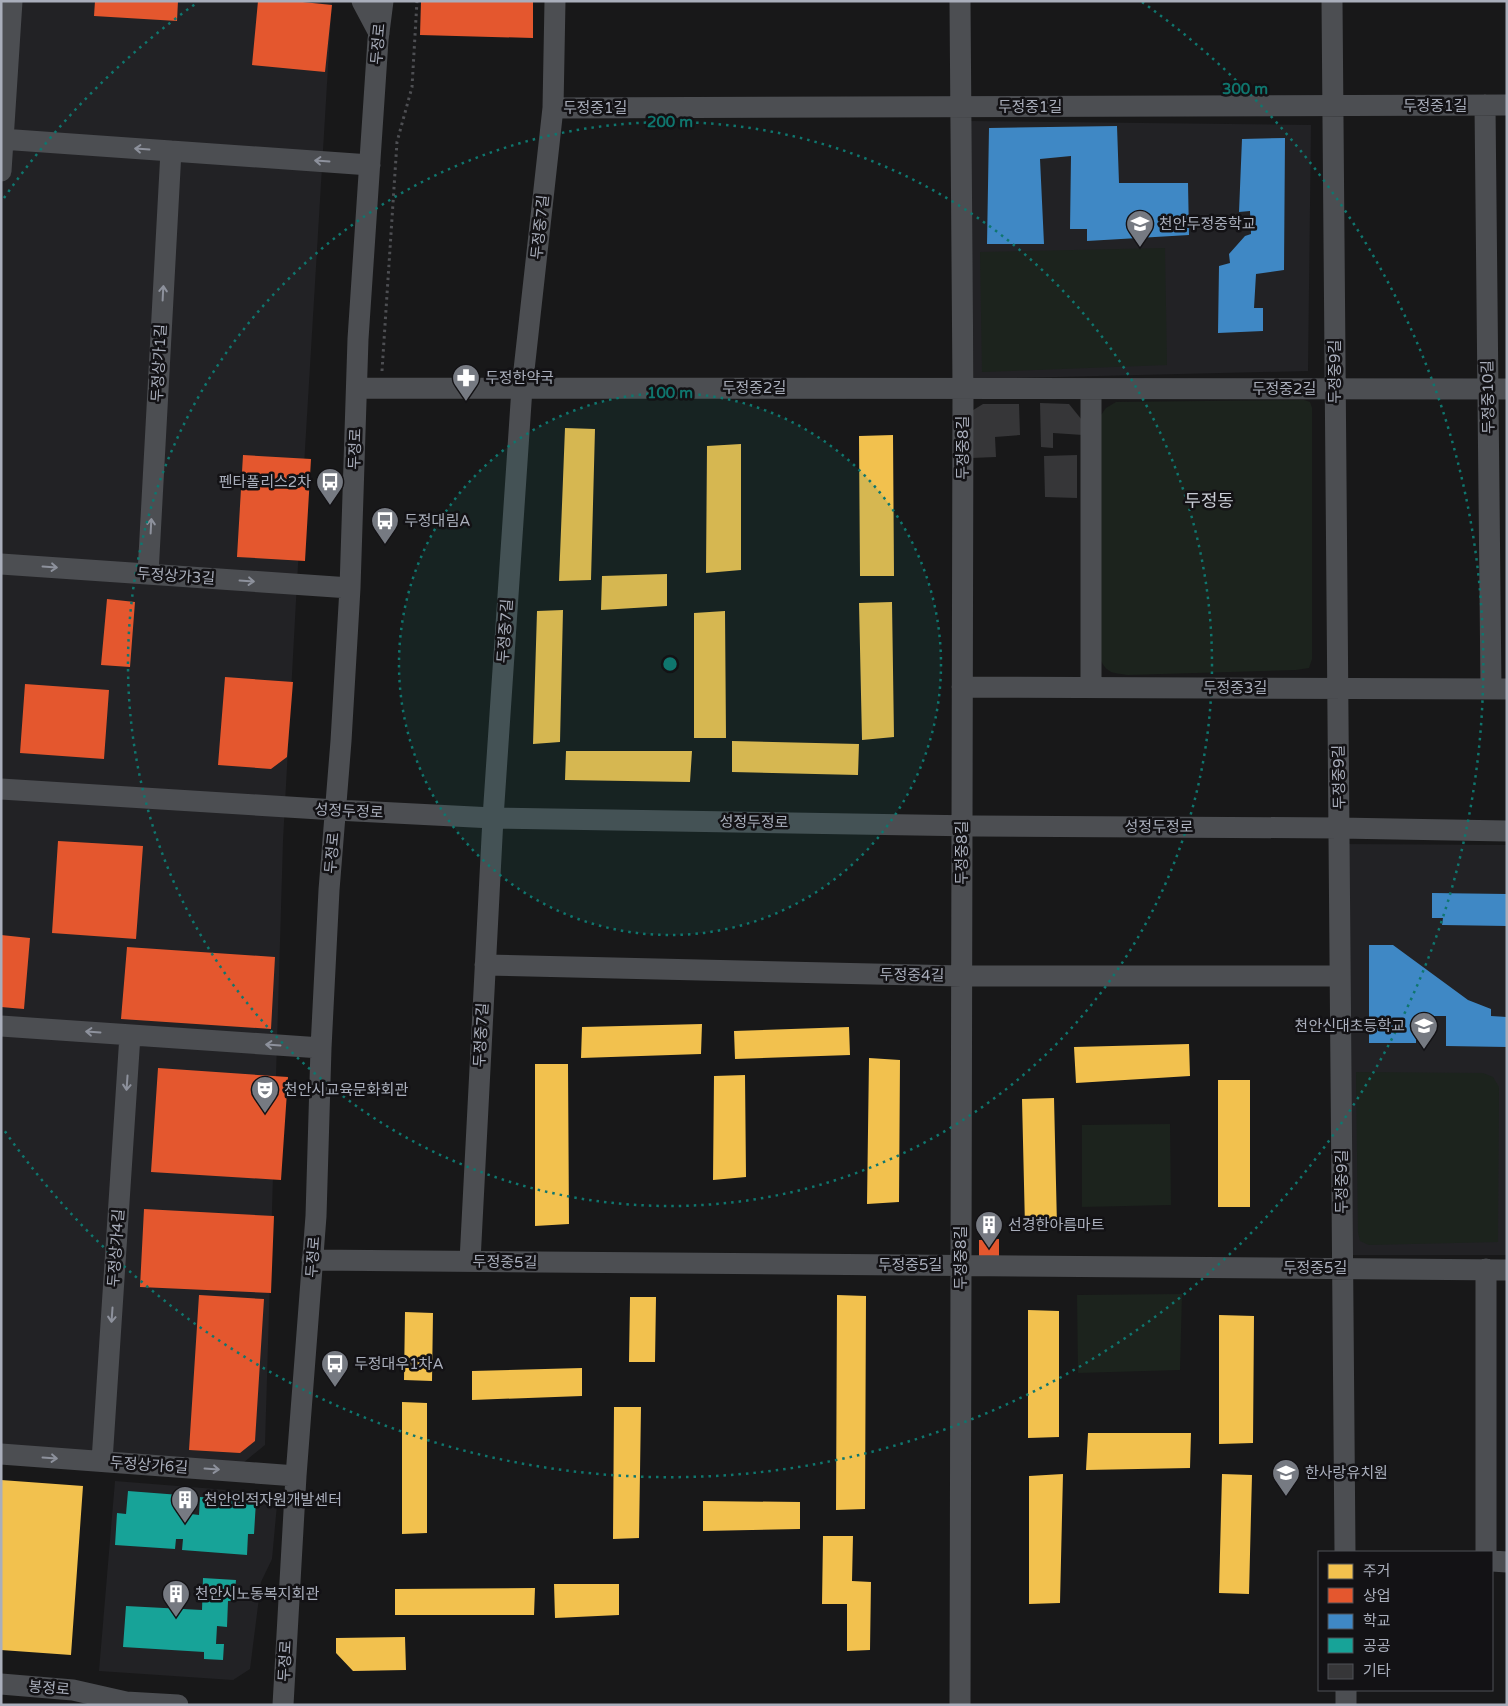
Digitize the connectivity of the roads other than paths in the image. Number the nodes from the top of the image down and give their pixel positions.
1 (12, 1) edge
2 (362, 1) edge
3 (383, 1) edge
4 (396, 1) edge
5 (555, 1) edge
6 (960, 1) edge
7 (1332, 1) edge
8 (379, 33) junction
9 (1485, 105) junction
10 (1507, 105) edge
11 (1333, 106) junction
12 (961, 107) junction
13 (553, 108) junction
14 (2, 139) edge
15 (171, 151) junction
16 (370, 165) junction
17 (1, 171) edge
18 (356, 388) junction
19 (522, 388) junction
20 (963, 388) junction
21 (1091, 389) junction
22 (1336, 389) junction
23 (1497, 389) edge
24 (1, 564) edge
25 (148, 574) junction
26 (350, 588) junction
27 (962, 687) junction
28 (1091, 687) junction
29 (1338, 688) junction
30 (1499, 689) edge
31 (1, 789) edge
32 (336, 810) junction
33 (493, 818) junction
34 (962, 826) junction
35 (1339, 828) junction
36 (1507, 831) edge
37 (485, 965) junction
38 (962, 976) junction
39 (1340, 976) junction
40 (1, 1026) edge
41 (130, 1035) junction
42 (321, 1048) junction
43 (312, 1260) junction
44 (470, 1262) junction
45 (961, 1266) junction
46 (1342, 1269) junction
47 (1486, 1269) junction
48 (1507, 1270) edge
49 (1, 1454) edge
50 (102, 1461) junction
51 (296, 1476) junction
52 (1345, 1551) edge
53 (1486, 1551) edge
54 (1493, 1561) edge
55 (1507, 1562) edge
56 (1, 1684) edge
57 (1346, 1691) edge
58 (126, 1702) junction
59 (100, 1705) edge
60 (178, 1705) edge
61 (283, 1705) edge
62 (960, 1705) edge
63 (1346, 1705) edge

1 - 14 street
2 - 8 street
3 - 8 street, 두정로
4 - 8 street
5 - 13 street, 두정중7길
6 - 12 street, 두정중8길
7 - 11 street, 두정중9길
8 - 16 street, 두정로
9 - 10 street, 두정중1길
9 - 11 street, 두정중1길
9 - 23 street, 두정중10길
11 - 12 street, 두정중1길
11 - 22 street, 두정중9길
12 - 13 street, 두정중1길
12 - 20 street, 두정중8길
13 - 19 street, 두정중7길
15 -> 14 street
14 - 17 street
16 -> 15 street
25 -> 15 street, 두정상가1길
16 - 18 street, 두정로
18 - 19 street, 두정중2길
18 - 26 street, 두정로
19 - 20 street, 두정중2길
19 - 33 street, 두정중7길
20 - 21 street, 두정중2길
20 - 27 street, 두정중8길
21 - 22 street, 두정중2길
21 - 28 street
22 - 23 street, 두정중2길
22 - 29 street, 두정중9길
23 - 30 street, 두정중10길
24 -> 25 street, 두정상가3길
25 -> 26 street, 두정상가3길
26 - 32 street, 두정로
27 - 28 street, 두정중3길
27 - 34 street, 두정중8길
28 - 29 street, 두정중3길
29 - 30 street, 두정중3길
29 - 35 street, 두정중9길
31 - 32 street, 성정두정로
32 - 33 street, 성정두정로
32 - 42 street, 두정로
33 - 34 street, 성정두정로
33 - 37 street, 두정중7길
34 - 35 street, 성정두정로
34 - 38 street, 두정중8길
35 - 36 street, 성정두정로
35 - 39 street, 두정중9길
37 - 38 street, 두정중4길
37 - 44 street, 두정중7길
38 - 39 street, 두정중4길
38 - 45 street, 두정중8길
39 - 46 street, 두정중9길
41 -> 40 street
42 -> 41 street
41 -> 50 street, 두정상가4길
42 - 43 street, 두정로
43 - 44 street, 두정중5길
43 - 51 street, 두정로
44 - 45 street, 두정중5길
45 - 46 street, 두정중5길
45 - 62 street, 두정중8길
46 - 47 street, 두정중5길
46 - 52 street, 두정중9길
47 - 48 street, 두정중5길
47 - 53 street
49 -> 50 street, 두정상가6길
50 -> 51 street, 두정상가6길
51 - 61 street, 두정로
54 - 55 street
56 - 58 street, 봉정로
57 - 63 street
58 - 59 street, 봉정로
58 - 60 street, 봉정로

